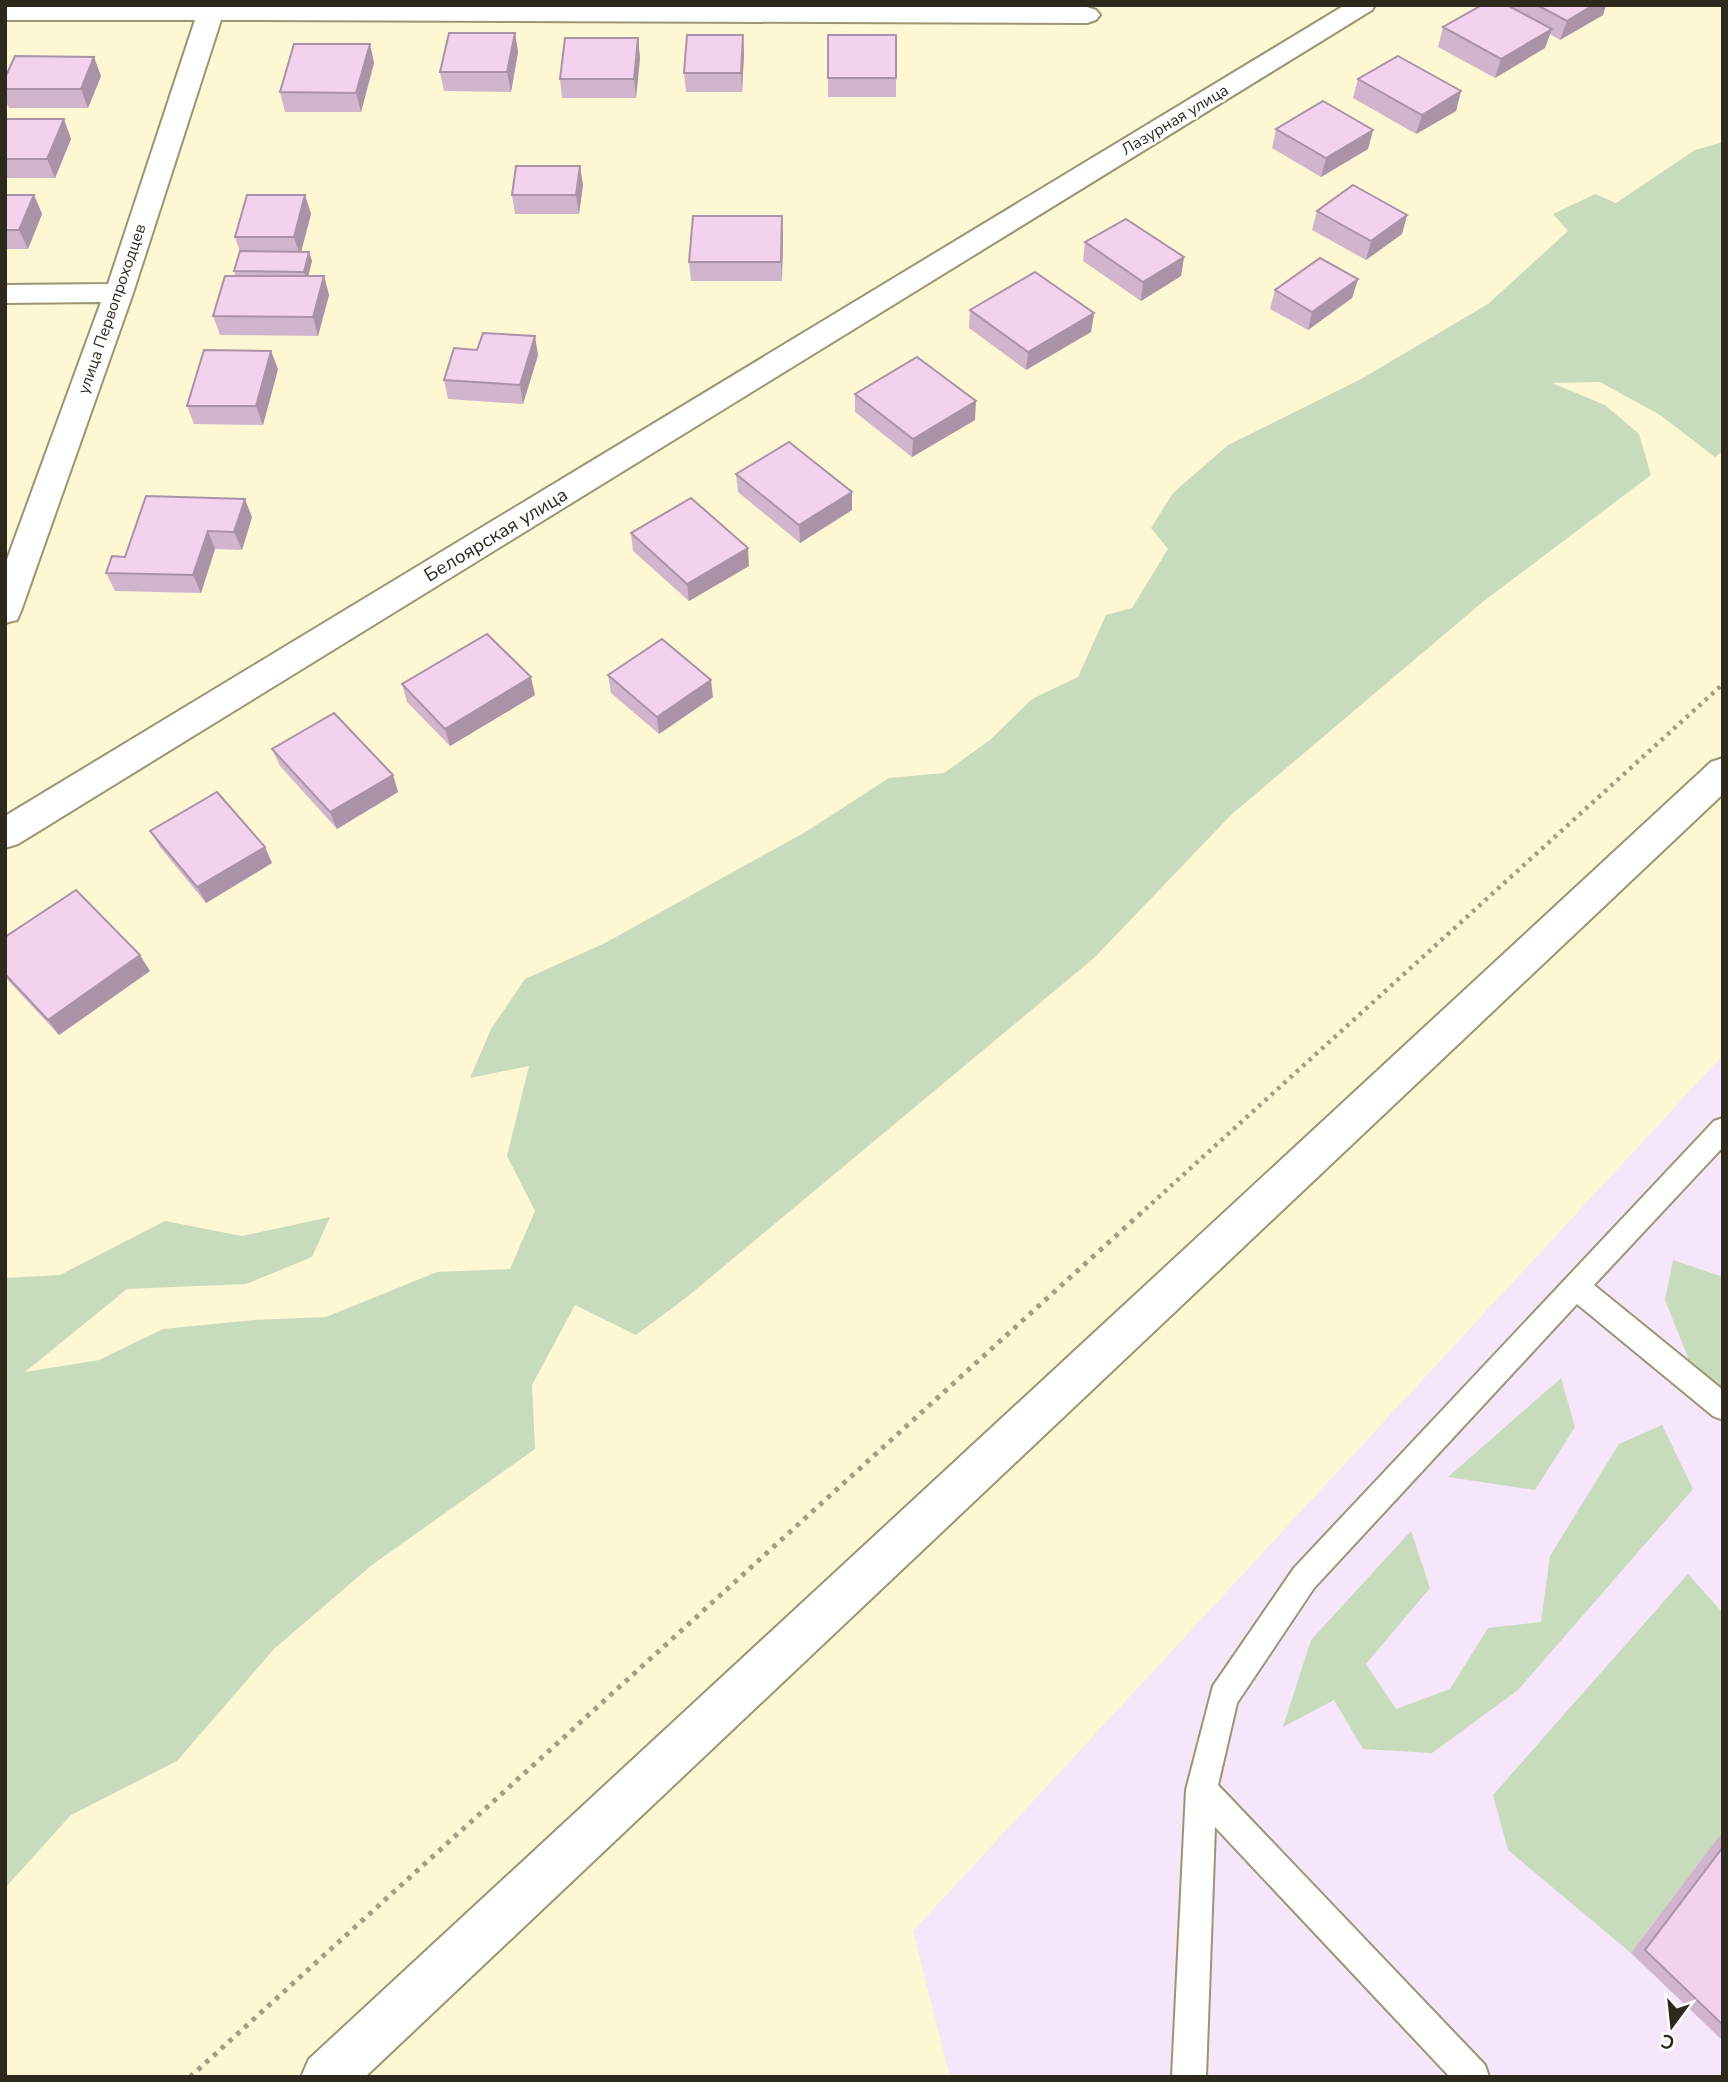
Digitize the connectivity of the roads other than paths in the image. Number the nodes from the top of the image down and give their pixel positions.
1 (1363, 5) edge
2 (211, 9) edge
3 (5, 12) edge
4 (1087, 15) dead end
5 (987, 235) joint
6 (119, 293) junction
7 (5, 294) edge
8 (5, 611) edge
9 (1723, 772) edge
10 (5, 834) edge
11 (1723, 1129) edge
12 (1575, 1286) junction
13 (1723, 1407) edge
14 (1202, 1790) junction
15 (327, 2077) edge
16 (1189, 2077) edge
17 (1474, 2077) edge

1 - 5 street, Лазурная улица
2 - 3 street
2 - 4 street
2 - 6 street, улица Первопроходцев
5 - 10 street, Белоярская улица
6 - 7 street
6 - 8 street, улица Первопроходцев
9 - 15 street
11 - 12 lane
12 - 13 lane
12 - 14 lane
14 - 16 lane
14 - 17 lane

